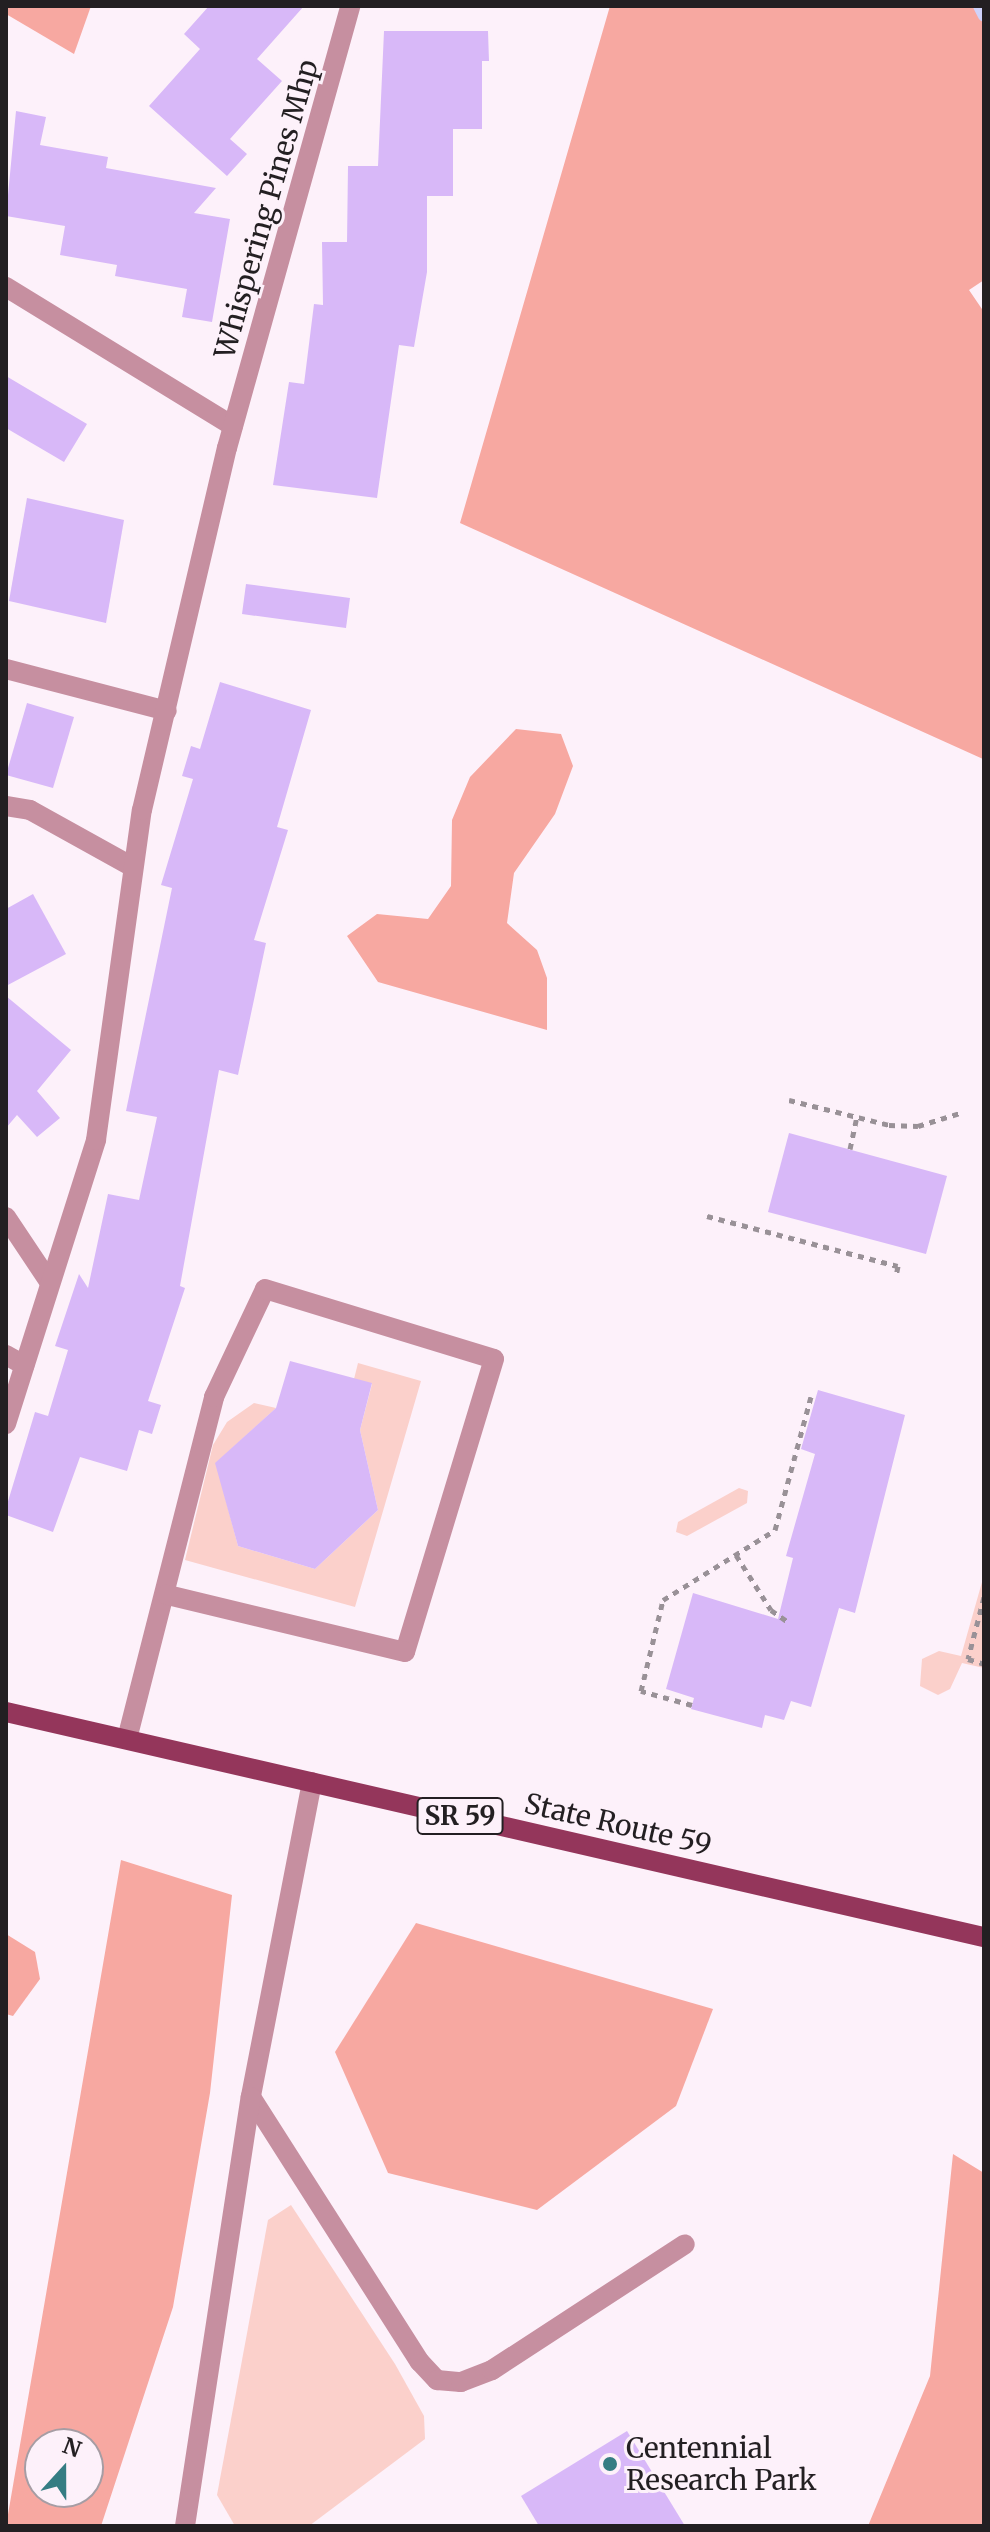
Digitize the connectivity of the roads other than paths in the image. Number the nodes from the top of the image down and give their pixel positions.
1 (350, 6) edge
2 (6, 287) edge
3 (233, 426) junction
4 (6, 669) edge
5 (167, 711) junction
6 (6, 806) edge
7 (133, 867) junction
8 (6, 1217) edge
9 (50, 1283) junction
10 (15, 1360) edge
11 (6, 1424) edge
12 (167, 1595) junction
13 (6, 1712) edge
14 (127, 1739) junction
15 (312, 1782) junction
16 (984, 1937) edge
17 (251, 2097) junction
18 (685, 2244) dead end
19 (185, 2526) edge

1 - 3 street, Whispering Pines Mhp
2 - 3 street
3 - 5 street, Whispering Pines Mhp
4 - 5 street
5 - 7 street, Whispering Pines Mhp
6 - 7 street
7 - 9 street, Whispering Pines Mhp
8 - 9 street
9 - 10 street, Whispering Pines Mhp
10 - 11 street, Whispering Pines Mhp
12 - 12 street
12 - 14 street
13 - 14 main road, State Route 59 / SR 59
14 - 15 main road, State Route 59 / SR 59
15 - 16 main road, State Route 59 / SR 59
15 - 17 street
17 - 18 street
17 - 19 street

